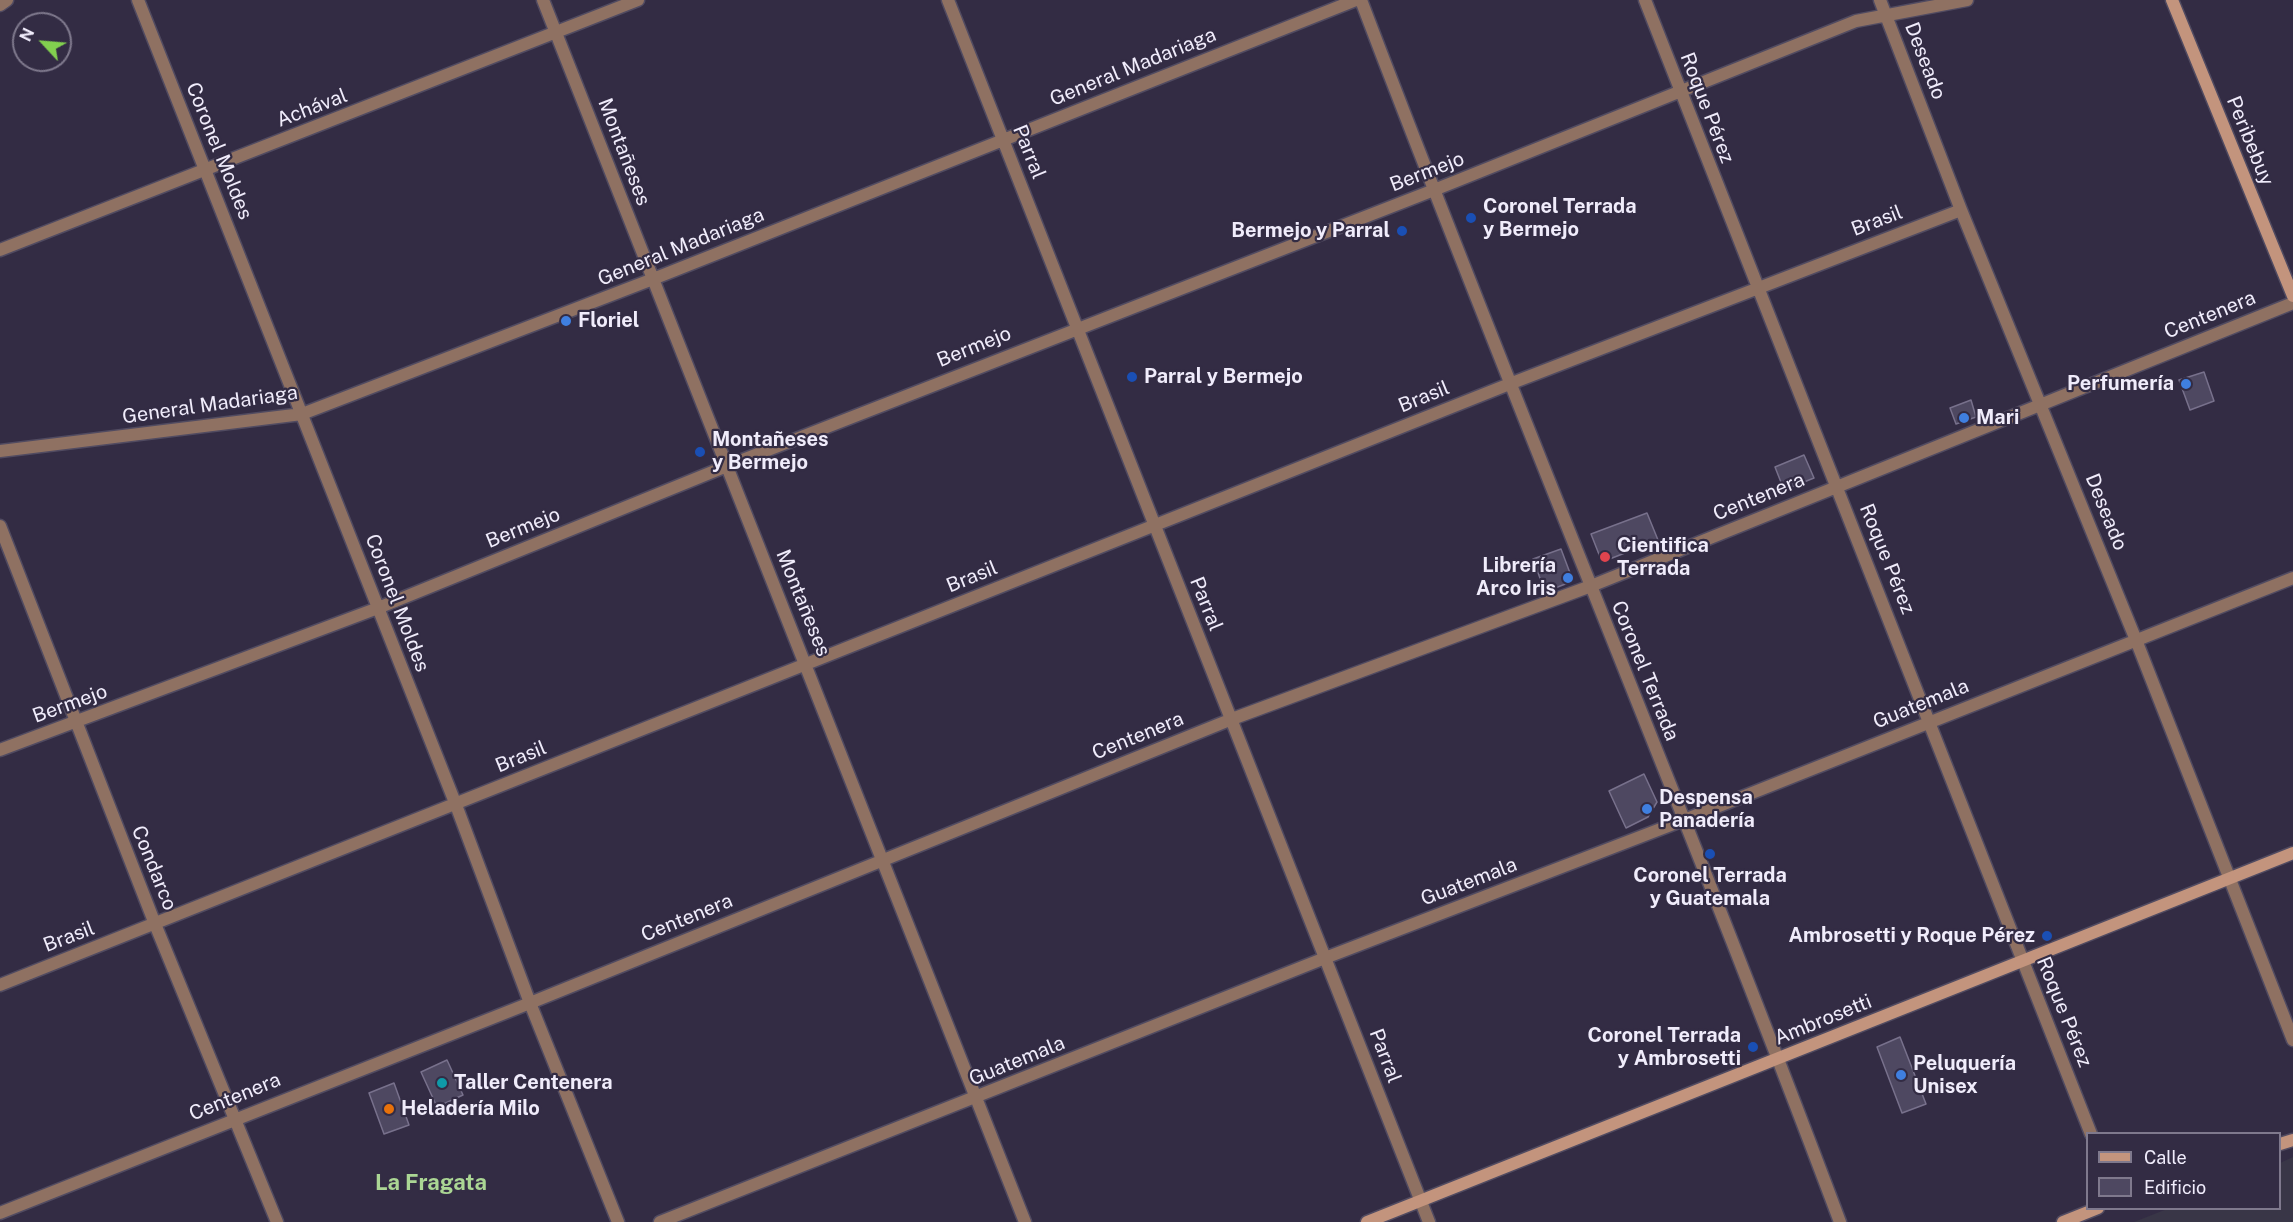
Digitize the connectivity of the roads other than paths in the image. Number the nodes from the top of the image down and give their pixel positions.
1 (8, 0) edge
2 (138, 0) edge
3 (543, 0) edge
4 (638, 0) edge
5 (948, 0) edge
6 (1359, 0) edge
7 (1645, 0) edge
8 (1880, 0) edge
9 (1967, 0) edge
10 (2172, 0) edge
11 (0, 6) edge
12 (1886, 14) junction
13 (556, 33) junction
14 (1680, 92) junction
15 (1003, 140) junction
16 (206, 170) junction
17 (1434, 190) junction
18 (1961, 210) junction
19 (0, 250) edge
20 (653, 279) junction
21 (1758, 289) junction
22 (2293, 296) edge
23 (2293, 303) edge
24 (1077, 328) junction
25 (1512, 383) junction
26 (2041, 404) junction
27 (302, 414) junction
28 (0, 452) edge
29 (727, 466) junction
30 (1838, 487) junction
31 (0, 526) edge
32 (1154, 526) junction
33 (2293, 578) edge
34 (1590, 586) junction
35 (378, 608) junction
36 (2136, 640) junction
37 (807, 663) junction
38 (1232, 719) junction
39 (1931, 722) junction
40 (76, 723) junction
41 (0, 750) edge
42 (456, 805) junction
43 (1684, 820) junction
44 (2293, 853) edge
45 (883, 860) junction
46 (2230, 876) junction
47 (155, 924) junction
48 (1326, 958) junction
49 (2022, 959) junction
50 (0, 985) edge
51 (530, 1002) junction
52 (2293, 1040) edge
53 (1779, 1059) junction
54 (978, 1098) junction
55 (236, 1118) junction
56 (2090, 1132) edge
57 (1420, 1200) junction
58 (2094, 1210) edge
59 (0, 1213) edge
60 (277, 1222) edge
61 (618, 1222) edge
62 (660, 1222) edge
63 (1025, 1222) edge
64 (1367, 1222) edge
65 (1429, 1222) edge
66 (1840, 1222) edge
67 (2063, 1222) edge

1 - 11 street
2 - 16 street, Coronel Moldes
3 - 13 street, Montañeses
4 - 13 street, Achával
5 - 15 street, Parral
6 - 15 street, General Madariaga
6 - 17 street, Coronel Terrada
7 - 14 street, Roque Pérez
8 - 12 street, Deseado
9 - 12 street, Bermejo
10 - 22 street, Peribebuy
12 - 14 street, Bermejo
12 - 18 street, Deseado
13 - 16 street, Achával
13 - 20 street, Montañeses
14 - 17 street, Bermejo
14 - 21 street, Roque Pérez
15 - 20 street, General Madariaga
15 - 24 street, Parral
16 - 19 street, Achával
16 - 27 street, Coronel Moldes
17 - 24 street, Bermejo
17 - 25 street, Coronel Terrada
18 - 21 street, Brasil
18 - 26 street, Deseado
20 - 27 street, General Madariaga
20 - 29 street, Montañeses
21 - 25 street, Brasil
21 - 30 street, Roque Pérez
23 - 26 street, Centenera
24 - 29 street, Bermejo
24 - 32 street, Parral
25 - 32 street, Brasil
25 - 34 street, Coronel Terrada
26 - 30 street, Centenera
26 - 36 street, Deseado
27 - 28 street, General Madariaga
27 - 35 street, Coronel Moldes
29 - 35 street, Bermejo
29 - 37 street, Montañeses
30 - 34 street, Centenera
30 - 39 street, Roque Pérez
31 - 40 street, Condarco
32 - 37 street, Brasil
32 - 38 street, Parral
33 - 36 street, Guatemala
34 - 38 street, Centenera
34 - 43 street, Coronel Terrada
35 - 40 street, Bermejo
35 - 42 street, Coronel Moldes
36 - 39 street, Guatemala
36 - 46 street, Deseado
37 - 42 street, Brasil
37 - 45 street, Montañeses
38 - 45 street, Centenera
38 - 48 street, Parral
39 - 43 street, Guatemala
39 - 49 street, Roque Pérez
40 - 41 street, Bermejo
40 - 47 street, Condarco
42 - 47 street, Brasil
42 - 51 street, Coronel Moldes
43 - 48 street, Guatemala
43 - 53 street, Coronel Terrada
44 - 46 street, Ambrosetti
45 - 51 street, Centenera
45 - 54 street, Montañeses
46 - 49 street, Ambrosetti
46 - 52 street, Deseado
47 - 50 street, Brasil
47 - 55 street, Condarco
48 - 54 street, Guatemala
48 - 57 street, Parral
49 - 53 street, Ambrosetti
49 - 56 street, Roque Pérez
51 - 55 street, Centenera
51 - 61 street, Coronel Moldes
53 - 57 street, Ambrosetti
53 - 66 street, Coronel Terrada
54 - 62 street, Guatemala
54 - 63 street, Montañeses
55 - 59 street, Centenera
55 - 60 street, Condarco
57 - 64 street, Ambrosetti
57 - 65 street, Parral
58 - 67 street

